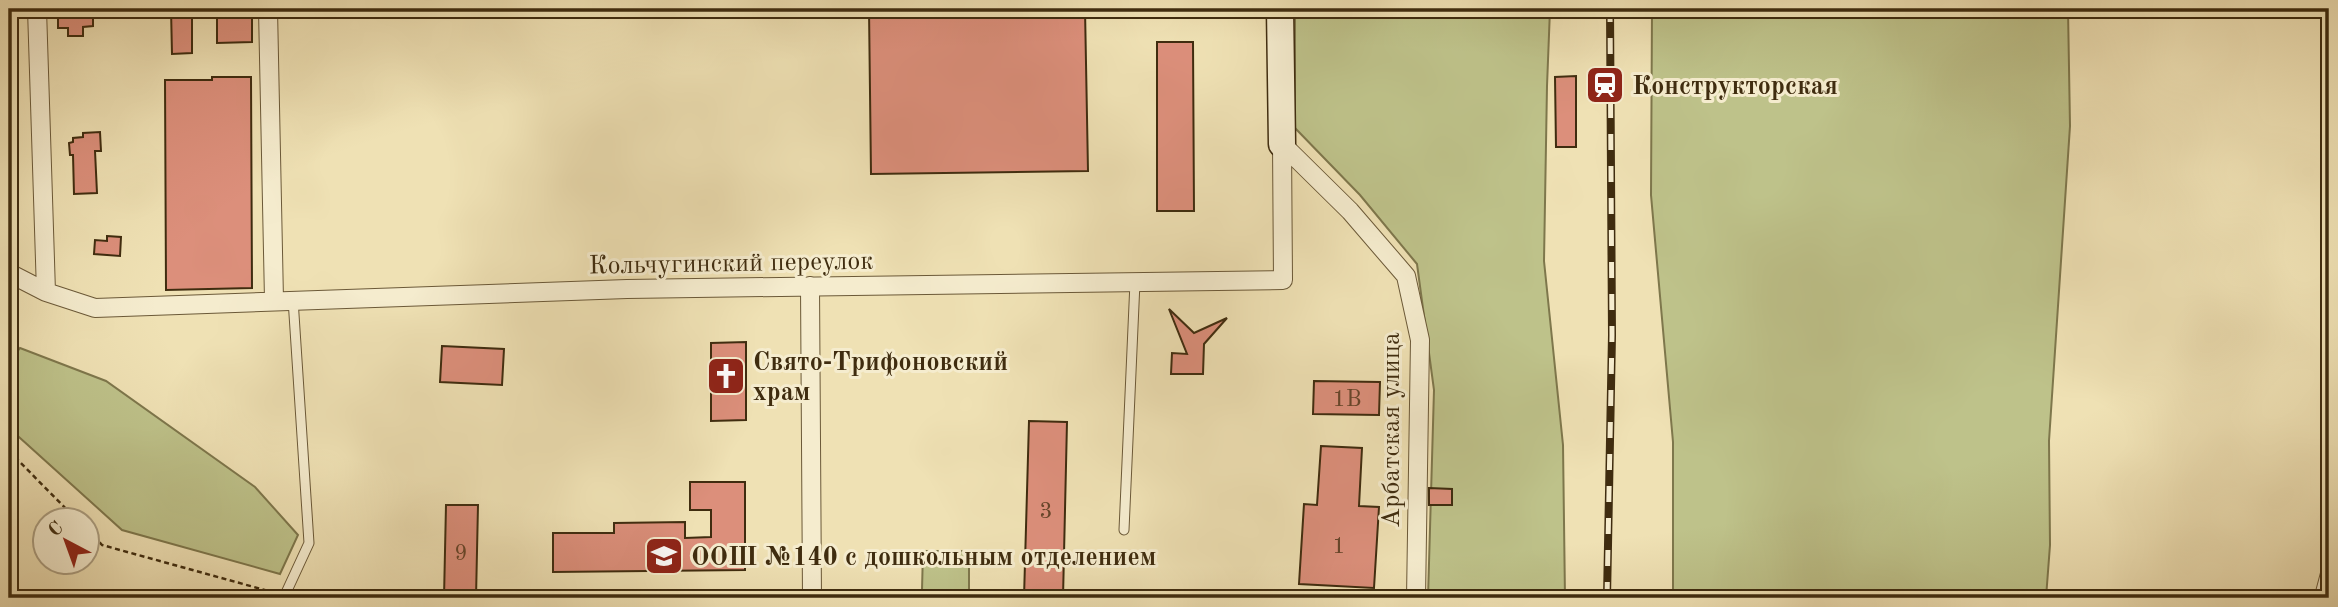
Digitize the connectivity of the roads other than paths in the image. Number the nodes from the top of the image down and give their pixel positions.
1 (37, 9) edge
2 (268, 9) edge
3 (1280, 9) edge
4 (1282, 144) junction
5 (9, 273) edge
6 (1135, 282) junction
7 (810, 286) junction
8 (46, 292) junction
9 (293, 299) junction
10 (274, 300) junction
11 (1124, 530) dead end
12 (2329, 561) edge
13 (285, 596) road end
14 (811, 598) edge
15 (1416, 598) edge
16 (2319, 598) edge

1 - 8 street
2 - 10 street
3 - 4 street
4 - 6 street, Кольчугинский переулок
4 - 15 street, Арбатская улица
5 - 8 street, Кольчугинский переулок
6 - 7 street, Кольчугинский переулок
6 - 11 lane
7 - 9 street, Кольчугинский переулок
7 - 14 street
8 - 10 street, Кольчугинский переулок
9 - 10 street, Кольчугинский переулок
9 - 13 lane
12 - 16 lane

